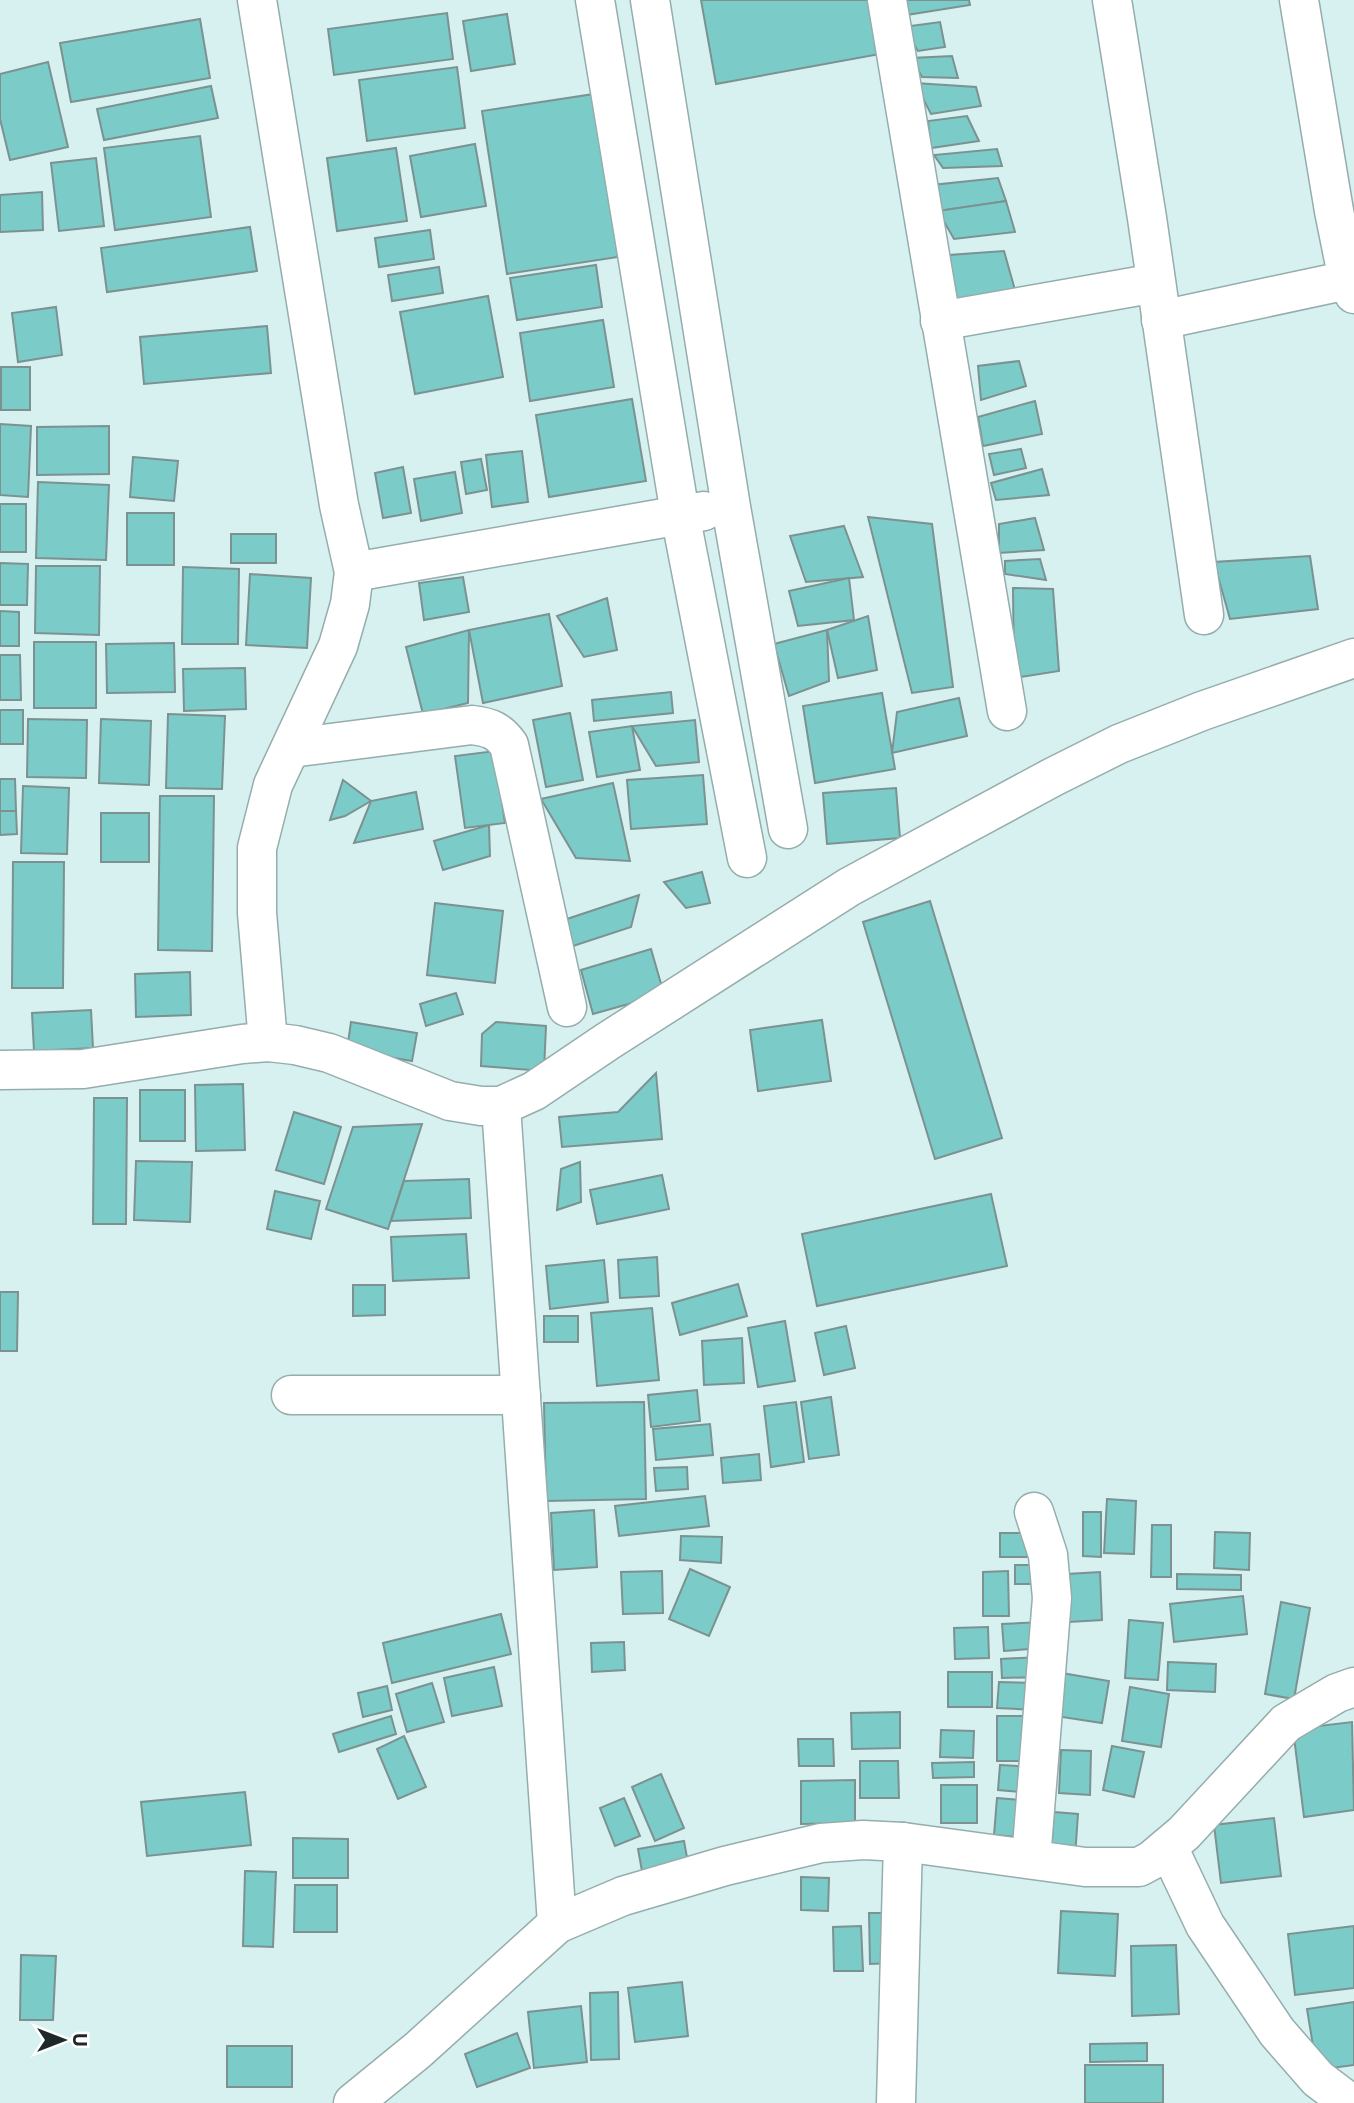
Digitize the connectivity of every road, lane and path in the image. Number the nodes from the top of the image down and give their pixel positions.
1 (257, 0) edge
2 (595, 0) edge
3 (650, 0) edge
4 (887, 0) edge
5 (1112, 0) edge
6 (1299, 0) edge
7 (1156, 283) junction
8 (1351, 287) edge
9 (1161, 320) junction
10 (940, 321) junction
11 (732, 507) junction
12 (680, 514) junction
13 (354, 572) junction
14 (1204, 615) dead end
15 (1354, 658) edge
16 (1007, 710) dead end
17 (291, 748) junction
18 (788, 829) dead end
19 (747, 858) dead end
20 (567, 1007) dead end
21 (268, 1042) junction
22 (0, 1070) edge
23 (501, 1106) junction
24 (291, 1395) dead end
25 (521, 1395) junction
26 (1034, 1512) dead end
27 (1354, 1687) edge
28 (903, 1842) junction
29 (1168, 1847) junction
30 (1031, 1860) junction
31 (557, 1923) junction
32 (353, 2103) edge
33 (896, 2103) edge
34 (1350, 2103) edge

1 - 13 street
2 - 12 street
3 - 11 street
4 - 10 street
5 - 7 street
6 - 8 street
7 - 9 street
7 - 10 street
8 - 9 street
9 - 14 street
10 - 16 street
11 - 12 street
11 - 18 street
12 - 13 street
12 - 19 street
13 - 17 street
15 - 23 street
17 - 20 street
17 - 21 street
21 - 22 street
21 - 23 street
23 - 25 street
24 - 25 street
25 - 31 street
26 - 30 street
27 - 29 street
28 - 30 street
28 - 31 street
28 - 33 street
29 - 30 street
29 - 34 street
31 - 32 street

